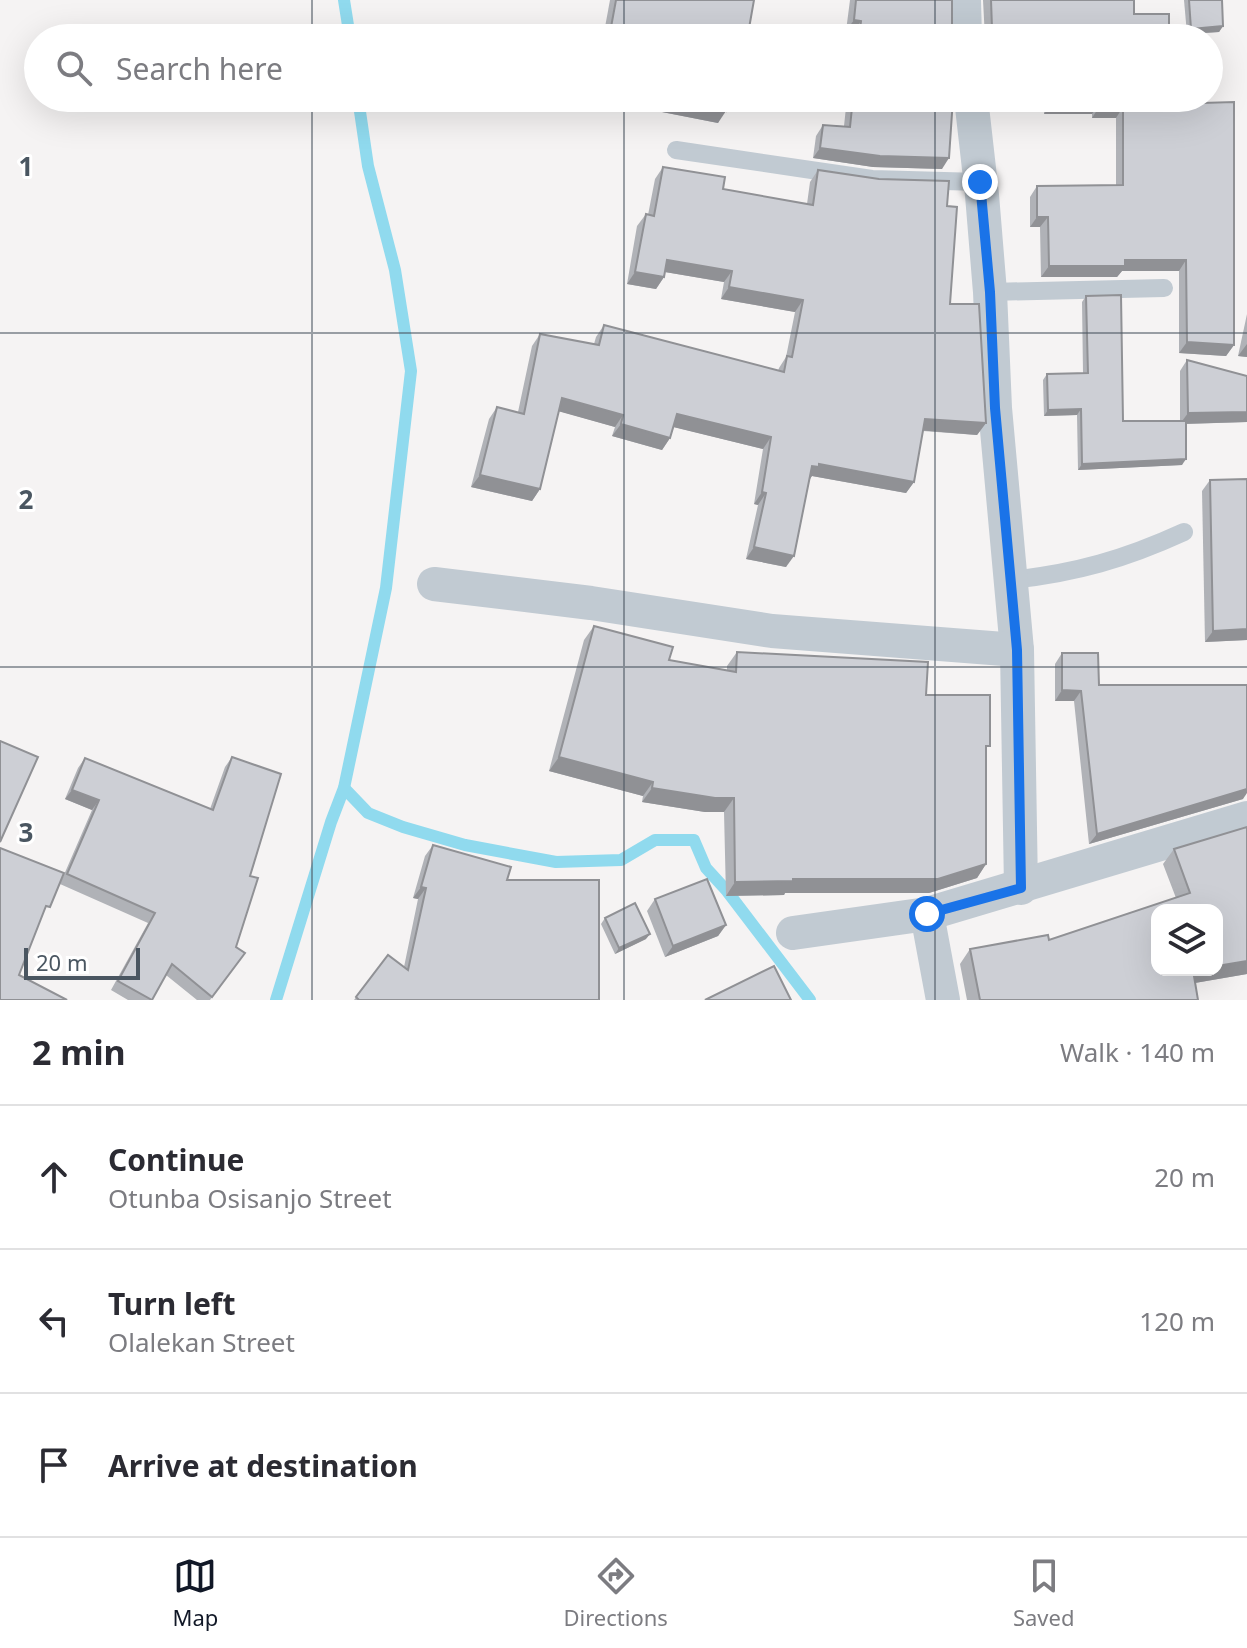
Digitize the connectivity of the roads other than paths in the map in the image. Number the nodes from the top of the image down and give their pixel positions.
1 (964, 0) edge
2 (965, 24) edge
3 (972, 112) edge
4 (676, 150) dead end
5 (980, 182) junction
6 (1164, 288) dead end
7 (990, 292) junction
8 (1184, 532) dead end
9 (1011, 580) junction
10 (434, 584) dead end
11 (1017, 650) junction
12 (1247, 818) edge
13 (1021, 888) junction
14 (927, 914) junction
15 (793, 933) dead end
16 (943, 1000) edge

1 - 2 street
3 - 5 street
4 - 5 lane
5 - 7 street
6 - 7 lane
7 - 9 street
8 - 9 lane
9 - 11 street
10 - 11 street
11 - 13 street
12 - 13 street
13 - 14 street
14 - 15 street
14 - 16 street

